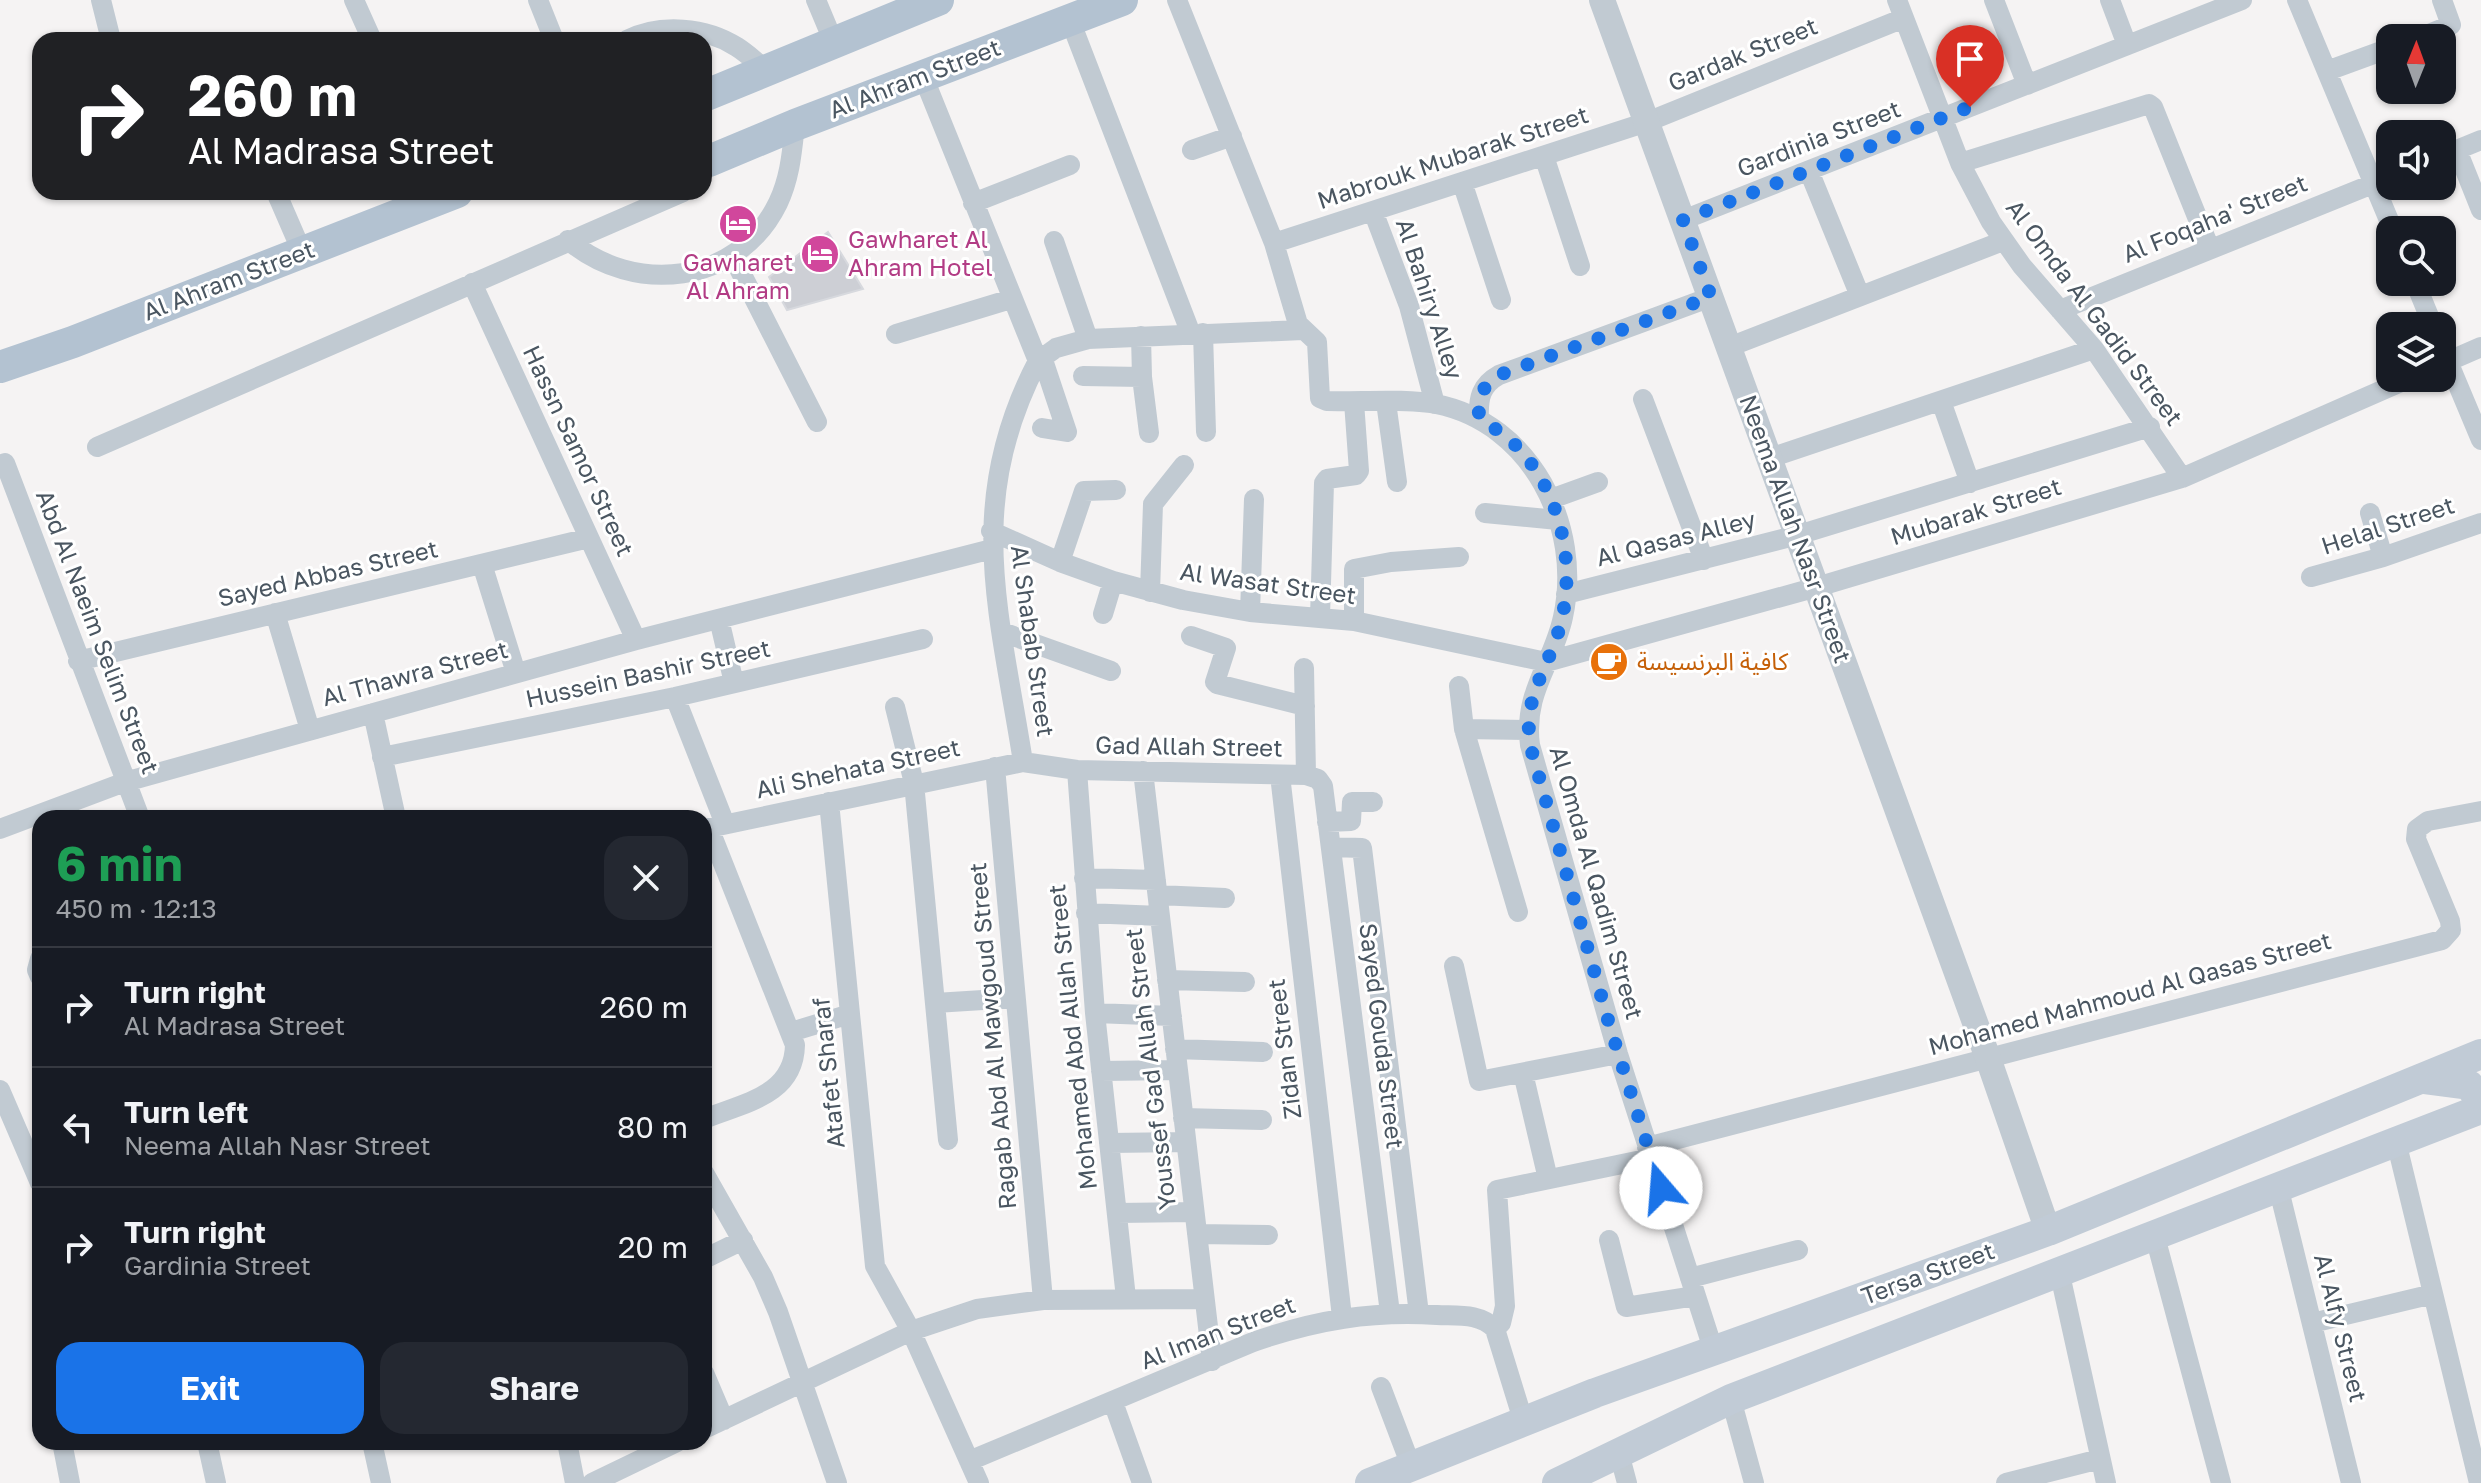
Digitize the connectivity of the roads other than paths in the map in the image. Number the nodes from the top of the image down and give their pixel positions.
1 (101, 0) edge
2 (354, 0) edge
3 (538, 0) edge
4 (816, 0) edge
5 (938, 0) edge
6 (1122, 0) edge
7 (1177, 0) edge
8 (1602, 0) edge
9 (1994, 0) edge
10 (2110, 0) edge
11 (2242, 0) edge
12 (2297, 0) edge
13 (2442, 0) edge
14 (906, 6) edge
15 (1900, 9) edge
16 (1070, 20) junction
17 (2451, 24) edge
18 (109, 32) edge
19 (368, 32) edge
20 (551, 32) edge
21 (653, 32) edge
22 (699, 32) edge
23 (712, 35) edge
24 (834, 43) junction
25 (2127, 45) junction
26 (2376, 53) edge
27 (768, 71) junction
28 (2327, 71) junction
29 (923, 76) junction
30 (2027, 85) junction
31 (712, 93) edge
32 (1942, 118) junction
33 (1647, 122) junction
34 (795, 125) junction
35 (1232, 136) junction
36 (2481, 140) edge
37 (1192, 150) dead end
38 (2456, 150) edge
39 (1544, 156) junction
40 (1960, 163) junction
41 (2456, 164) edge
42 (712, 165) edge
43 (1070, 165) dead end
44 (2376, 168) edge
45 (1809, 171) junction
46 (1462, 182) junction
47 (2376, 182) edge
48 (279, 200) edge
49 (431, 200) edge
50 (664, 200) edge
51 (973, 203) junction
52 (2481, 210) edge
53 (1373, 211) junction
54 (1683, 220) junction
55 (568, 240) junction
56 (1054, 241) dead end
57 (2003, 241) junction
58 (1274, 243) junction
59 (2210, 249) junction
60 (302, 252) junction
61 (732, 255) junction
62 (1580, 266) dead end
63 (472, 283) junction
64 (1860, 296) junction
65 (1711, 297) junction
66 (1011, 299) junction
67 (1501, 300) dead end
68 (2060, 310) junction
69 (1303, 330) junction
70 (896, 334) dead end
71 (1197, 334) junction
72 (1141, 336) junction
73 (1088, 339) junction
74 (1729, 347) junction
75 (2481, 347) edge
76 (2094, 349) junction
77 (2456, 354) edge
78 (1040, 359) junction
79 (0, 367) edge
80 (1083, 376) dead end
81 (1142, 377) junction
82 (2456, 384) edge
83 (2378, 392) edge
84 (1643, 399) dead end
85 (1941, 401) junction
86 (1354, 402) junction
87 (1386, 402) junction
88 (1435, 404) junction
89 (1479, 418) junction
90 (817, 422) dead end
91 (2150, 427) junction
92 (1042, 428) dead end
93 (1206, 432) dead end
94 (1149, 433) dead end
95 (2481, 440) edge
96 (97, 447) dead end
97 (1770, 458) junction
98 (5, 463) dead end
99 (1184, 465) dead end
100 (2182, 478) junction
101 (1397, 482) dead end
102 (1598, 482) dead end
103 (1970, 483) junction
104 (1116, 490) dead end
105 (1254, 499) dead end
106 (1551, 499) junction
107 (1485, 513) dead end
108 (2370, 513) dead end
109 (1558, 520) junction
110 (2481, 523) edge
111 (1798, 535) junction
112 (589, 538) junction
113 (992, 540) junction
114 (1459, 557) dead end
115 (2383, 557) junction
116 (1704, 560) junction
117 (1060, 562) junction
118 (482, 564) junction
119 (2311, 577) dead end
120 (1113, 581) junction
121 (1817, 587) junction
122 (1150, 592) junction
123 (1566, 594) junction
124 (1250, 612) junction
125 (275, 613) junction
126 (1103, 614) dead end
127 (1320, 617) junction
128 (719, 619) junction
129 (1354, 621) junction
130 (1002, 632) junction
131 (1191, 636) dead end
132 (923, 639) dead end
133 (636, 640) junction
134 (78, 661) junction
135 (1546, 662) junction
136 (1304, 668) dead end
137 (1111, 671) dead end
138 (516, 673) junction
139 (734, 683) junction
140 (1459, 686) dead end
141 (675, 697) junction
142 (1305, 706) junction
143 (895, 707) dead end
144 (373, 713) junction
145 (1464, 729) junction
146 (310, 730) junction
147 (1528, 730) junction
148 (382, 757) junction
149 (1023, 762) junction
150 (995, 767) junction
151 (1077, 770) junction
152 (1143, 771) junction
153 (1280, 775) junction
154 (1306, 775) junction
155 (125, 782) junction
156 (914, 783) junction
157 (829, 802) junction
158 (1373, 802) dead end
159 (51, 810) edge
160 (137, 810) edge
161 (394, 810) edge
162 (708, 810) edge
163 (2481, 811) edge
164 (32, 817) edge
165 (1327, 822) junction
166 (713, 827) edge
167 (0, 829) edge
168 (1331, 847) junction
169 (1084, 878) junction
170 (1157, 888) junction
171 (1225, 898) dead end
172 (1518, 912) dead end
173 (1086, 913) junction
174 (1160, 916) junction
175 (1454, 966) dead end
176 (1167, 980) junction
177 (1245, 982) dead end
178 (1015, 998) junction
179 (935, 1003) junction
180 (1095, 1013) junction
181 (850, 1014) junction
182 (1172, 1016) junction
183 (791, 1032) junction
184 (1263, 1052) dead end
185 (1618, 1054) junction
186 (2481, 1054) edge
187 (1988, 1058) junction
188 (1176, 1060) junction
189 (1101, 1071) junction
190 (1523, 1073) junction
191 (2418, 1078) junction
192 (0, 1090) edge
193 (2479, 1109) edge
194 (712, 1116) edge
195 (1183, 1118) junction
196 (1262, 1120) dead end
197 (948, 1140) dead end
198 (2396, 1141) junction
199 (1186, 1142) junction
200 (1109, 1143) junction
201 (1649, 1152) junction
202 (32, 1164) edge
203 (1548, 1179) junction
204 (2278, 1186) junction
205 (712, 1187) edge
206 (1194, 1212) junction
207 (1117, 1213) junction
208 (2048, 1231) junction
209 (2154, 1233) junction
210 (1197, 1234) junction
211 (1268, 1235) dead end
212 (743, 1240) junction
213 (1609, 1240) dead end
214 (1798, 1250) dead end
215 (712, 1255) edge
216 (2059, 1270) junction
217 (1693, 1287) junction
218 (2433, 1294) junction
219 (1126, 1298) junction
220 (1204, 1299) junction
221 (1043, 1300) junction
222 (1390, 1313) junction
223 (1419, 1314) junction
224 (1342, 1317) junction
225 (2312, 1323) junction
226 (1495, 1329) junction
227 (911, 1331) junction
228 (1714, 1352) junction
229 (1212, 1361) junction
230 (802, 1384) junction
231 (1381, 1387) dead end
232 (712, 1392) edge
233 (1731, 1399) junction
234 (1113, 1402) junction
235 (724, 1420) junction
236 (1523, 1420) junction
237 (712, 1425) edge
238 (64, 1450) edge
239 (209, 1450) edge
240 (374, 1450) edge
241 (569, 1450) edge
242 (660, 1450) edge
243 (1619, 1453) junction
244 (2100, 1459) junction
245 (969, 1461) junction
246 (1407, 1474) edge
247 (70, 1483) edge
248 (216, 1483) edge
249 (381, 1483) edge
250 (575, 1483) edge
251 (592, 1483) edge
252 (837, 1483) edge
253 (979, 1483) edge
254 (1142, 1483) edge
255 (1370, 1483) edge
256 (1557, 1483) edge
257 (1627, 1483) edge
258 (1754, 1483) edge
259 (2006, 1483) edge
260 (2106, 1483) edge
261 (2221, 1483) edge
262 (2351, 1483) edge
263 (2479, 1483) edge

1 - 18 street
2 - 19 street
3 - 20 street
4 - 24 street
5 - 14 main road
6 - 16 main road, Al Ahram Street
7 - 35 street, Al Omda Al Qadim Street
8 - 33 street, Neema Allah Nasr Street
9 - 30 street
10 - 25 street
11 - 25 street, Gardinia Street
12 - 28 street
13 - 17 street
14 - 24 main road
15 - 32 street, Al Omda Al Gadid Street
15 - 33 street, Gardak Street
16 - 29 main road, Al Ahram Street
16 - 71 street
21 - 22 street
23 - 27 street
24 - 27 main road
25 - 30 street, Gardinia Street
26 - 28 street
27 - 31 main road
28 - 44 street
29 - 34 main road, Al Ahram Street
29 - 51 street
30 - 32 street, Gardinia Street
32 - 40 street, Al Omda Al Gadid Street
32 - 45 street, Gardinia Street
33 - 39 street, Mabrouk Mubarak Street
33 - 54 street, Neema Allah Nasr Street
34 - 42 main road, Al Ahram Street
34 - 61 street
35 - 37 street
35 - 58 street, Al Omda Al Qadim Street
36 - 38 street
39 - 46 street, Mabrouk Mubarak Street
39 - 62 street
40 - 57 street, Al Omda Al Gadid Street
40 - 59 street
41 - 52 street
43 - 51 street
45 - 54 street, Gardinia Street
45 - 64 street
46 - 53 street, Mabrouk Mubarak Street
46 - 67 street
47 - 59 street, Al Foqaha' Street
48 - 60 street
49 - 60 main road, Al Ahram Street
50 - 55 street
51 - 66 street
53 - 58 street, Mabrouk Mubarak Street
53 - 88 street, Al Bahiry Alley
54 - 65 street, Neema Allah Nasr Street
55 - 61 street
55 - 63 street
56 - 73 street
57 - 64 street
57 - 68 street, Al Omda Al Gadid Street
58 - 69 street, Al Omda Al Qadim Street
59 - 68 street, Al Foqaha' Street
60 - 79 main road, Al Ahram Street
61 - 90 street
63 - 96 street
63 - 112 street, Hassn Samor Street
64 - 74 street
65 - 74 street, Neema Allah Nasr Street
65 - 89 street
66 - 70 street
66 - 78 street
68 - 76 street, Al Omda Al Gadid Street
69 - 71 street
69 - 86 street, Al Omda Al Qadim Street
71 - 72 street
71 - 93 street
72 - 73 street
72 - 81 street
73 - 78 street
74 - 97 street, Neema Allah Nasr Street
75 - 77 street
76 - 85 street
76 - 91 street, Al Omda Al Gadid Street
78 - 92 street
78 - 113 street, Al Shabab Street
80 - 81 street
81 - 94 street
82 - 95 street
83 - 100 street, Mubarak Street
84 - 116 street
85 - 97 street
85 - 103 street
86 - 87 street, Al Omda Al Qadim Street
86 - 127 street
87 - 88 street, Al Omda Al Qadim Street
87 - 101 street
88 - 89 street, Al Omda Al Qadim Street
89 - 106 street, Al Omda Al Qadim Street
91 - 100 street, Al Omda Al Gadid Street
91 - 103 street, Al Qasas Alley
97 - 111 street, Neema Allah Nasr Street
98 - 134 street, Abd Al Naeim Selim Street
99 - 122 street
100 - 121 street, Mubarak Street
102 - 106 street
103 - 111 street, Al Qasas Alley
104 - 117 street
105 - 124 street
106 - 109 street, Al Omda Al Qadim Street
107 - 109 street
108 - 115 street
109 - 123 street, Al Omda Al Qadim Street
110 - 115 street, Helal Street
111 - 116 street, Al Qasas Alley
111 - 121 street, Neema Allah Nasr Street
112 - 118 street, Sayed Abbas Street
112 - 133 street, Hassn Samor Street
113 - 117 street, Al Wasat Street
113 - 128 street, Al Thawra Street
113 - 130 street, Al Shabab Street
114 - 129 street
115 - 119 street, Helal Street
116 - 123 street, Al Qasas Alley
117 - 120 street, Al Wasat Street
118 - 125 street, Sayed Abbas Street
118 - 138 street
120 - 122 street, Al Wasat Street
120 - 126 street
121 - 135 street, Mubarak Street
121 - 187 street, Neema Allah Nasr Street
122 - 124 street, Al Wasat Street
123 - 135 street, Al Omda Al Qadim Street
124 - 127 street, Al Wasat Street
125 - 134 street, Sayed Abbas Street
125 - 146 street
127 - 129 street, Al Wasat Street
128 - 133 street, Al Thawra Street
128 - 139 street
129 - 135 street, Al Wasat Street
130 - 137 street
130 - 149 street, Al Shabab Street
131 - 142 street
132 - 139 street, Hussein Bashir Street
133 - 138 street, Al Thawra Street
134 - 155 street, Abd Al Naeim Selim Street
135 - 147 street, Al Omda Al Qadim Street
136 - 142 street
138 - 144 street, Al Thawra Street
139 - 141 street, Hussein Bashir Street
140 - 145 street
141 - 148 street, Hussein Bashir Street
141 - 162 street
142 - 154 street
143 - 156 street
144 - 146 street, Al Thawra Street
144 - 148 street
145 - 147 street
145 - 172 street
146 - 155 street, Al Thawra Street
147 - 185 street, Al Omda Al Qadim Street
148 - 161 street
149 - 150 street, Ali Shehata Street
149 - 151 street, Gad Allah Street
150 - 156 street, Ali Shehata Street
150 - 178 street, Ragab Abd Al Mawgoud Street
151 - 152 street, Gad Allah Street
151 - 169 street, Mohamed Abd Allah Street
152 - 153 street, Gad Allah Street
152 - 170 street, Youssef Gad Allah Street
153 - 154 street, Gad Allah Street
153 - 224 street, Zidan Street
154 - 165 street, Sayed Gouda Street
155 - 159 street, Al Thawra Street
155 - 160 street, Abd Al Naeim Selim Street
156 - 157 street, Ali Shehata Street
156 - 179 street
157 - 166 street, Ali Shehata Street
157 - 181 street, Atafet Sharaf
158 - 165 street
163 - 187 street, Mohamed Mahmoud Al Qasas Street
164 - 167 street, Al Thawra Street
165 - 168 street, Sayed Gouda Street
166 - 183 street
168 - 222 street, Sayed Gouda Street
168 - 223 street
169 - 170 street
169 - 173 street, Mohamed Abd Allah Street
170 - 171 street
170 - 174 street, Youssef Gad Allah Street
173 - 174 street
173 - 180 street, Mohamed Abd Allah Street
174 - 176 street, Youssef Gad Allah Street
175 - 190 street
176 - 177 street
176 - 182 street, Youssef Gad Allah Street
178 - 179 street
178 - 221 street, Ragab Abd Al Mawgoud Street
179 - 197 street
180 - 182 street
180 - 189 street, Mohamed Abd Allah Street
181 - 183 street
181 - 227 street, Atafet Sharaf
182 - 188 street, Youssef Gad Allah Street
183 - 194 street
184 - 188 street
185 - 190 street
185 - 201 street, Al Omda Al Qadim Street
186 - 191 main road, Tersa Street
187 - 201 street, Mohamed Mahmoud Al Qasas Street
187 - 208 street, Neema Allah Nasr Street
188 - 189 street
188 - 195 street, Youssef Gad Allah Street
189 - 200 street, Mohamed Abd Allah Street
190 - 203 street
191 - 193 main road
191 - 208 main road, Tersa Street
192 - 202 street
193 - 198 main road, Tersa Street
195 - 196 street
195 - 199 street, Youssef Gad Allah Street
198 - 204 main road, Tersa Street
198 - 218 street
199 - 200 street
199 - 206 street, Youssef Gad Allah Street
200 - 207 street, Mohamed Abd Allah Street
201 - 203 street, Mohamed Mahmoud Al Qasas Street
201 - 217 street, Al Omda Al Qadim Street
203 - 226 street, Mohamed Mahmoud Al Qasas Street
204 - 209 main road, Tersa Street
204 - 225 street, Al Alfy Street
205 - 212 street
206 - 207 street
206 - 210 street, Youssef Gad Allah Street
207 - 219 street, Mohamed Abd Allah Street
208 - 228 main road, Tersa Street
209 - 216 main road, Tersa Street
209 - 261 street
210 - 211 street
210 - 220 street, Youssef Gad Allah Street
212 - 215 street
212 - 230 street
213 - 217 street
214 - 217 street
216 - 233 main road, Tersa Street
216 - 244 street
217 - 228 street, Al Omda Al Qadim Street
218 - 225 street
218 - 263 street
219 - 220 street
219 - 221 street
220 - 229 street, Youssef Gad Allah Street
221 - 227 street
222 - 223 street, Al Iman Street
222 - 224 street, Al Iman Street
223 - 226 street, Al Iman Street
224 - 229 street, Al Iman Street
225 - 262 street, Al Alfy Street
226 - 236 street
227 - 230 street
227 - 245 street, Atafet Sharaf
228 - 236 main road, Tersa Street
229 - 234 street, Al Iman Street
230 - 235 street
230 - 252 street
231 - 246 street
232 - 235 street
233 - 243 main road, Tersa Street
233 - 258 street
234 - 245 street, Al Iman Street
234 - 254 street
235 - 237 street
236 - 246 main road, Tersa Street
238 - 247 street
239 - 248 street
240 - 249 street
241 - 250 street
242 - 251 street
243 - 256 main road, Tersa Street
243 - 257 street
244 - 259 street
244 - 260 street
245 - 253 street, Atafet Sharaf
246 - 255 main road, Tersa Street

